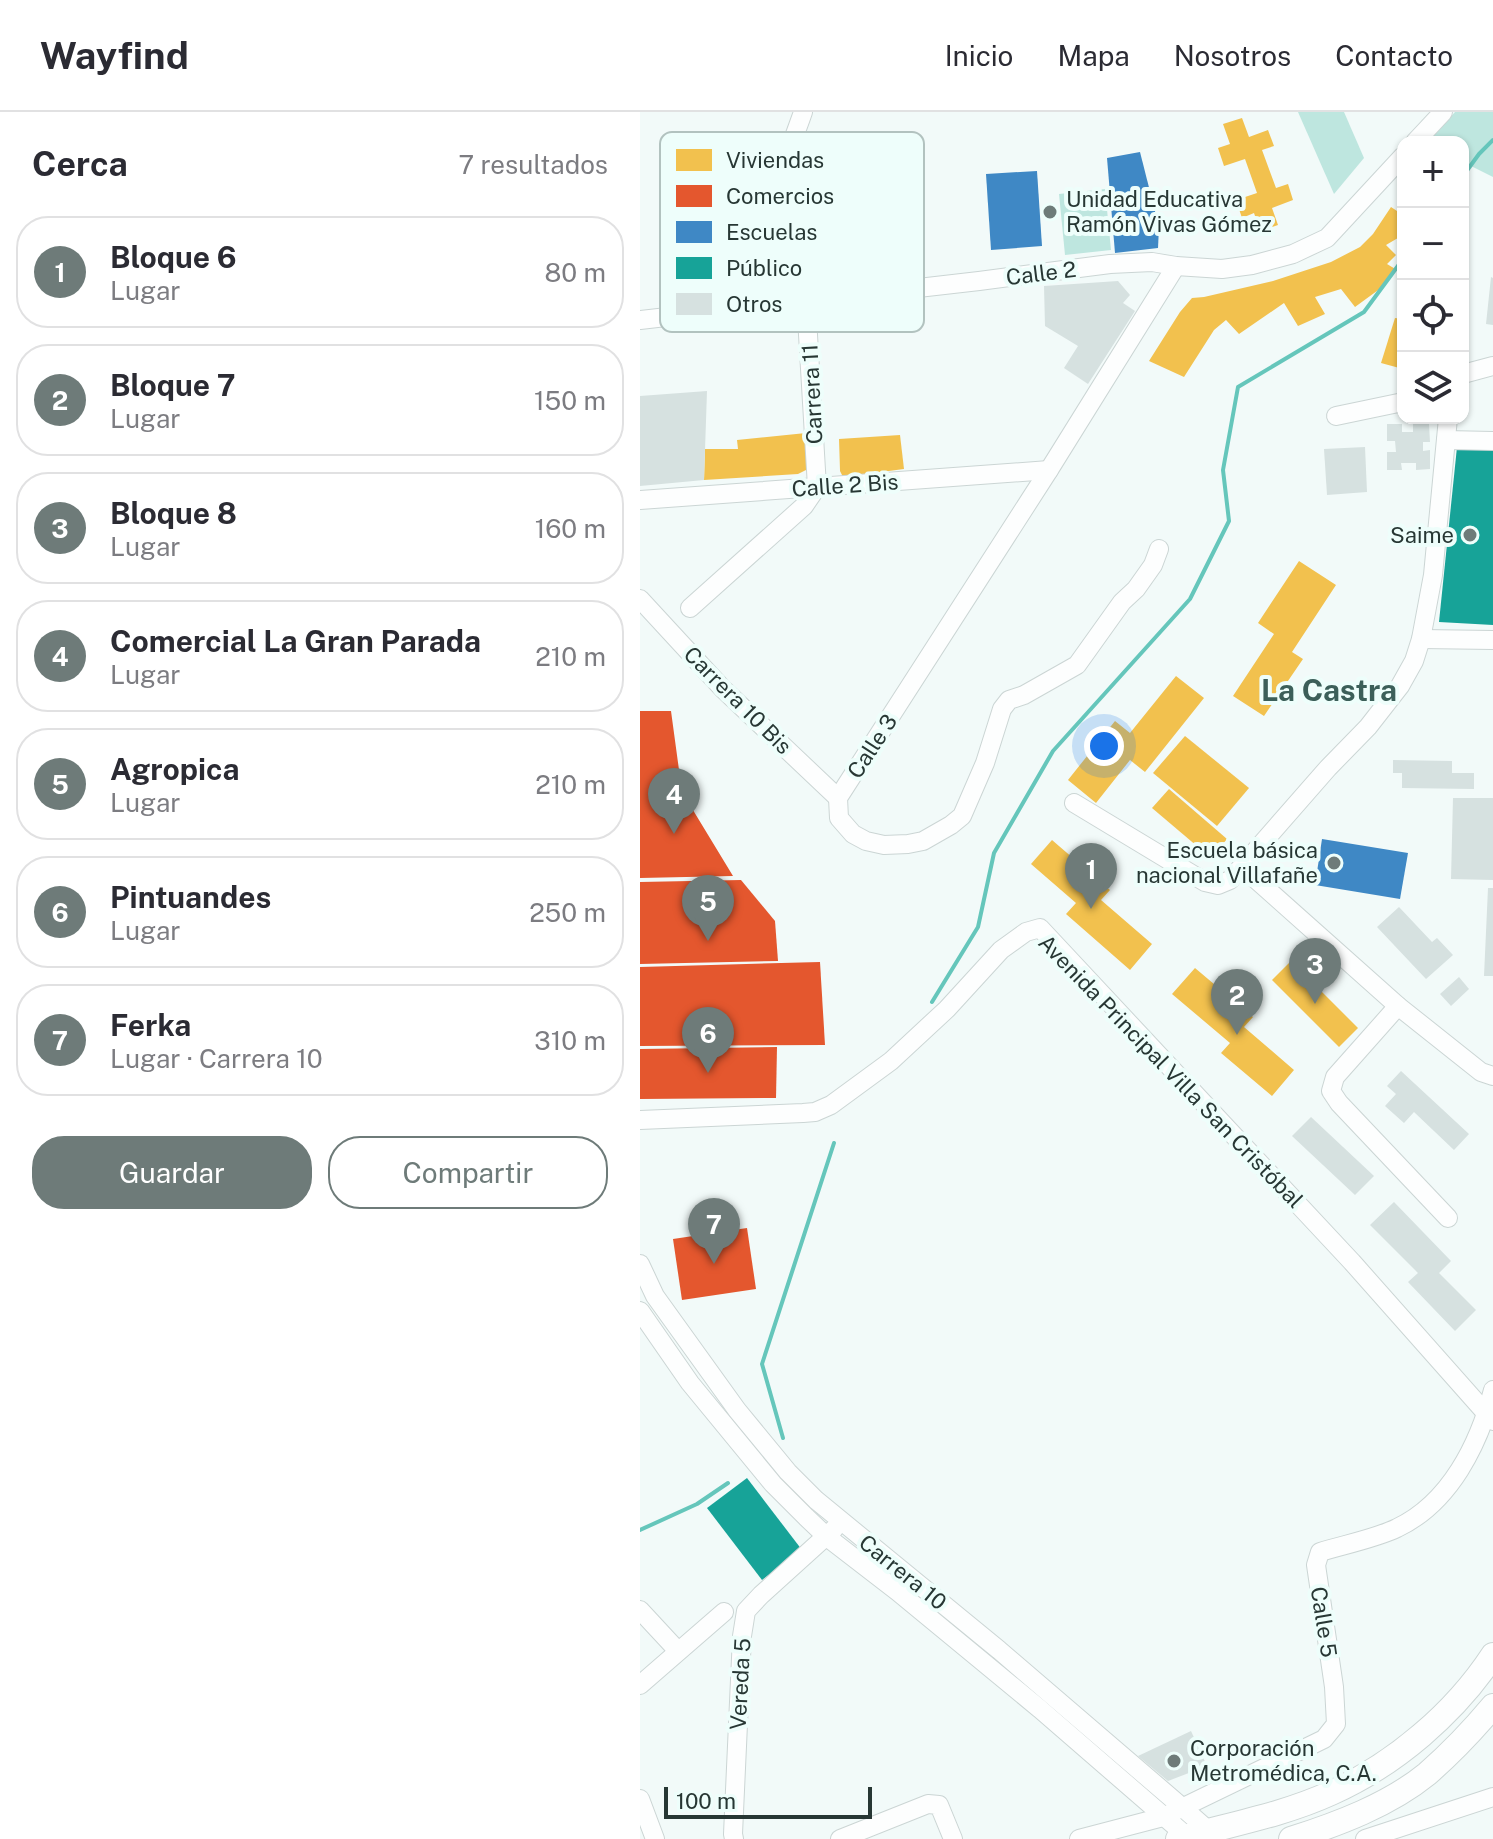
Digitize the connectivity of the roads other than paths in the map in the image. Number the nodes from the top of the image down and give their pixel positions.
1 (803, 112) edge
2 (1443, 112) edge
3 (796, 132) edge
4 (1421, 136) edge
5 (1397, 162) edge
6 (1176, 266) junction
7 (924, 287) edge
8 (660, 318) edge
9 (640, 320) edge
10 (808, 332) edge
11 (1493, 366) edge
12 (1469, 372) edge
13 (1397, 403) edge
14 (1336, 416) dead end
15 (1447, 424) edge
16 (1446, 440) junction
17 (1493, 441) edge
18 (1049, 470) junction
19 (817, 487) junction
20 (640, 500) edge
21 (1159, 549) dead end
22 (640, 599) edge
23 (690, 608) dead end
24 (1421, 639) junction
25 (1493, 640) edge
26 (838, 798) junction
27 (1074, 803) dead end
28 (1242, 867) junction
29 (1398, 1006) junction
30 (1493, 1076) edge
31 (640, 1120) edge
32 (1448, 1218) dead end
33 (640, 1264) edge
34 (640, 1311) edge
35 (1493, 1390) edge
36 (1490, 1418) edge
37 (840, 1522) junction
38 (827, 1537) junction
39 (640, 1610) edge
40 (724, 1612) dead end
41 (678, 1651) junction
42 (1493, 1655) edge
43 (640, 1685) edge
44 (1493, 1706) edge
45 (1493, 1797) edge
46 (640, 1799) edge
47 (1183, 1808) junction
48 (1163, 1817) junction
49 (1195, 1837) edge
50 (655, 1839) edge
51 (734, 1839) edge
52 (840, 1839) edge
53 (953, 1839) edge
54 (1079, 1839) edge
55 (1291, 1839) edge
56 (1365, 1839) edge

1 - 3 street
2 - 4 street
5 - 6 street, Calle 2
6 - 7 street, Calle 2
6 - 18 street, Calle 3
8 - 9 street, Calle 2
10 - 19 street, Carrera 11
11 - 12 street
13 - 14 street
15 - 16 street
16 - 17 street
16 - 24 street
18 - 19 street, Calle 2 Bis
18 - 26 street, Calle 3
19 - 20 street, Calle 2 Bis
19 - 23 street
21 - 26 street, Calle 3
22 - 26 street, Carrera 10 Bis
24 - 25 street
24 - 28 street
27 - 28 street
28 - 29 street
29 - 30 street
29 - 32 street
31 - 36 street, Avenida Principal Villa San Cristóbal
33 - 37 street, Carrera 10
34 - 38 street, Carrera 10
35 - 36 street
36 - 47 street, Calle 5
37 - 38 street, Vereda 5
37 - 47 street, Carrera 10
38 - 48 street, Carrera 10
38 - 51 street, Vereda 5
39 - 41 street
40 - 41 street
41 - 43 street
42 - 49 main road
44 - 55 main road
45 - 56 street
46 - 50 street
47 - 48 street, Calle 5
47 - 49 street, Carrera 10
48 - 49 street, Carrera 10
48 - 54 street, Calle 5
52 - 53 street

